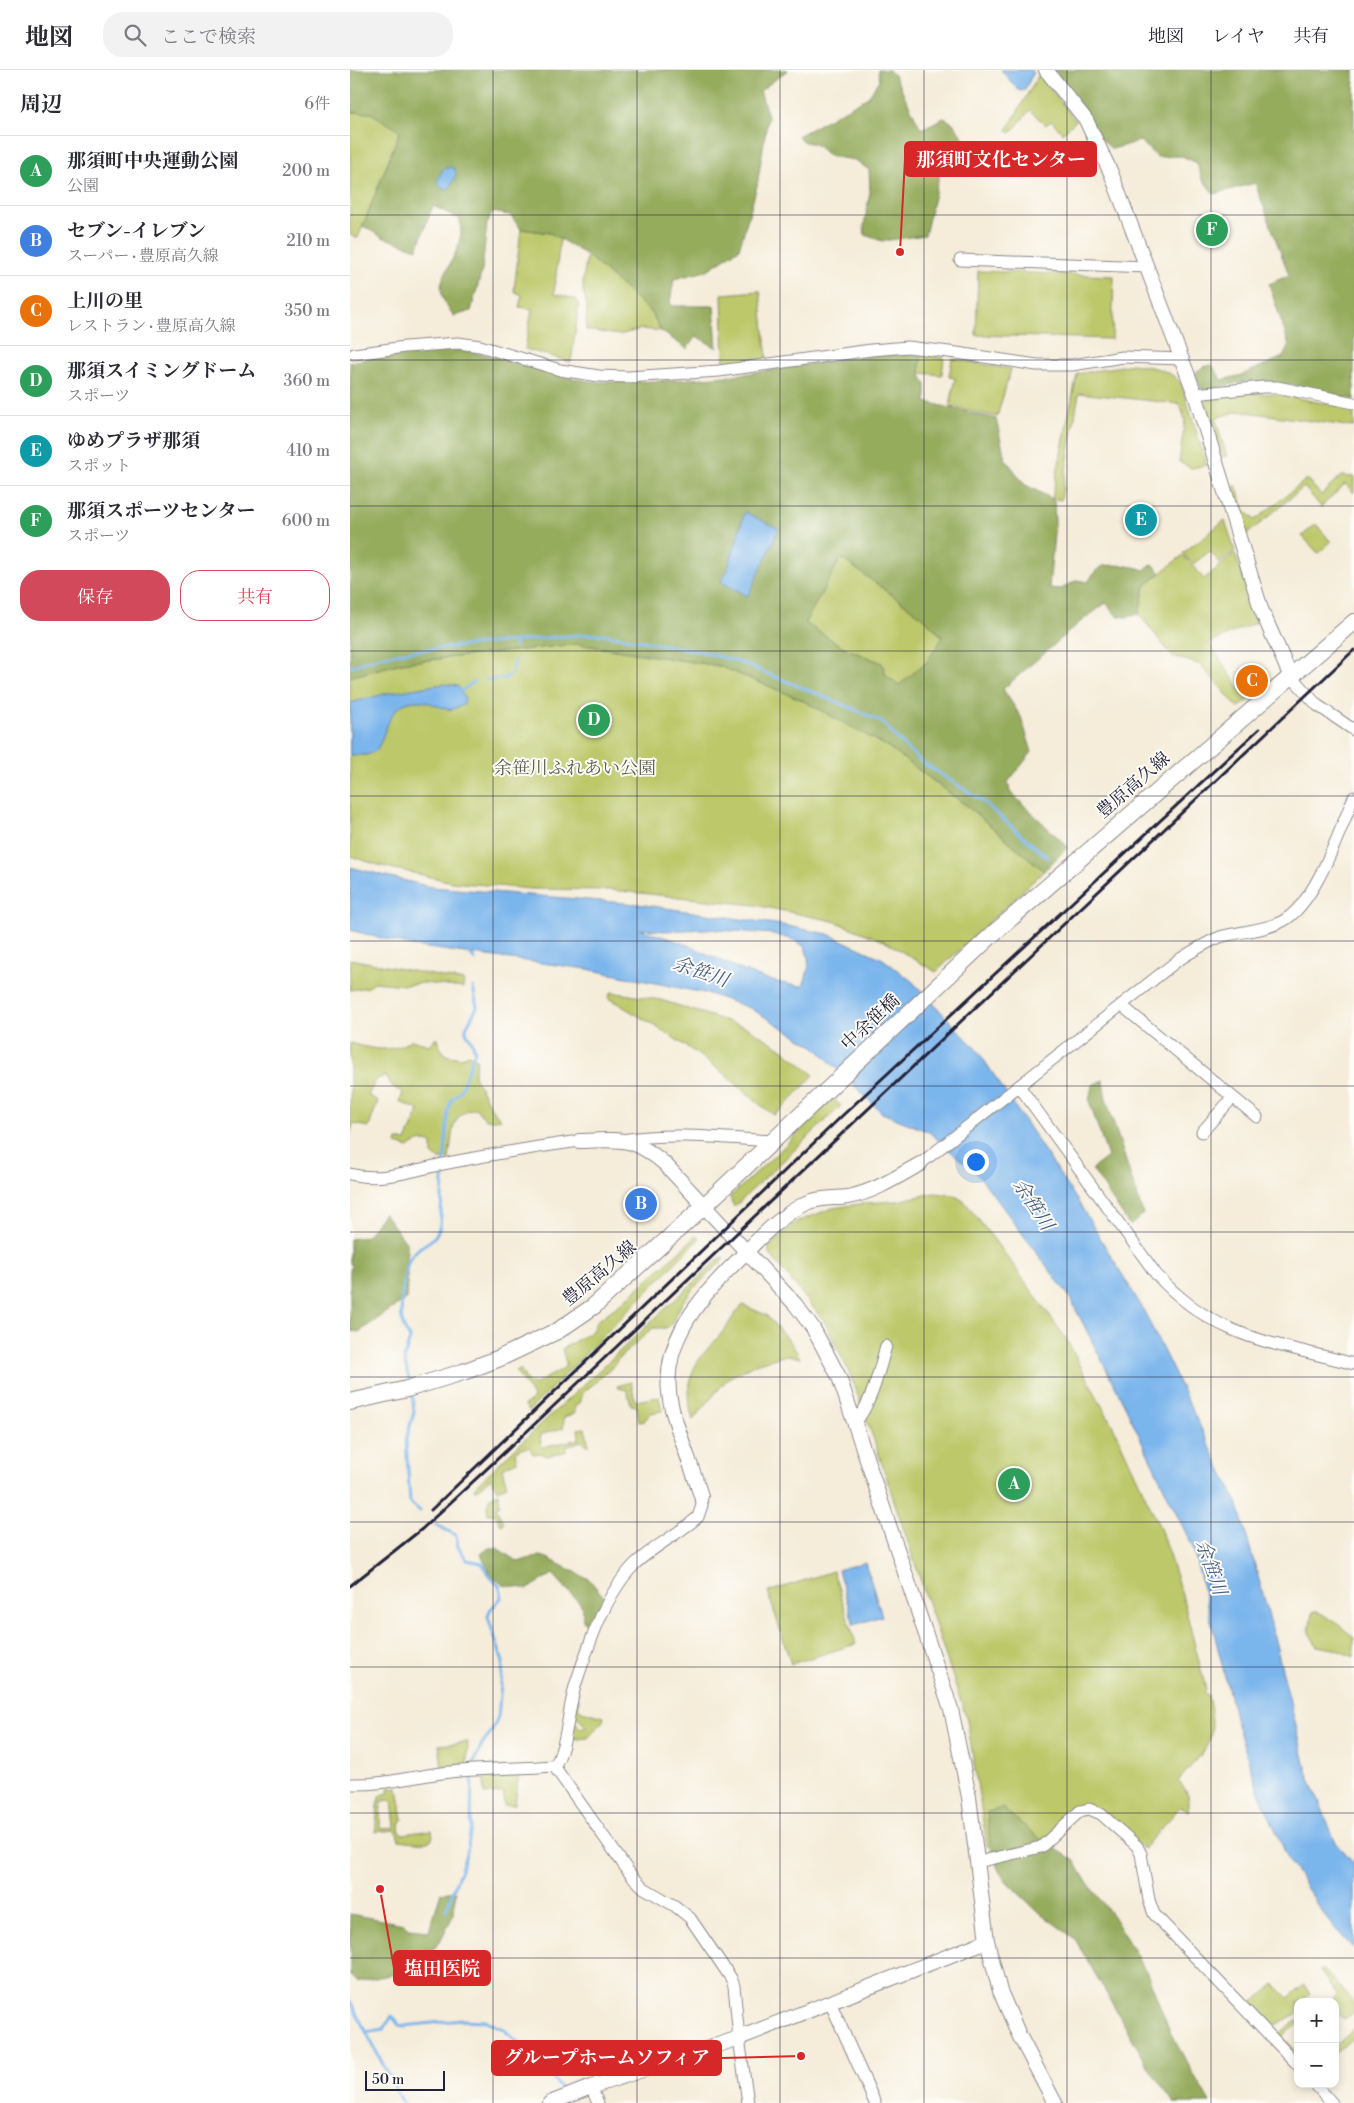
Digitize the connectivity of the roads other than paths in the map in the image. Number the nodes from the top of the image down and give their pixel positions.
1 (1046, 70) edge
2 (960, 260) dead end
3 (1148, 267) junction
4 (354, 354) dead end
5 (1182, 359) junction
6 (1195, 394) junction
7 (1354, 403) edge
8 (1354, 622) edge
9 (1290, 675) junction
10 (1354, 730) edge
11 (1354, 797) edge
12 (942, 983) joint
13 (1121, 1005) junction
14 (1019, 1086) junction
15 (825, 1091) joint
16 (1233, 1097) junction
17 (1257, 1118) dead end
18 (1202, 1132) dead end
19 (620, 1140) junction
20 (772, 1140) junction
21 (579, 1142) joint
22 (920, 1164) joint
23 (350, 1174) edge
24 (704, 1206) junction
25 (746, 1251) junction
26 (886, 1346) dead end
27 (1352, 1360) edge
28 (350, 1402) edge
29 (856, 1422) junction
30 (701, 1496) joint
31 (554, 1766) junction
32 (350, 1784) edge
33 (978, 1862) junction
34 (988, 1941) junction
35 (830, 2002) junction
36 (739, 2038) junction
37 (1294, 2061) edge
38 (591, 2087) junction
39 (1319, 2088) edge
40 (550, 2103) edge
41 (598, 2103) edge
42 (748, 2103) edge
43 (875, 2103) edge
44 (1055, 2103) edge
45 (1332, 2103) edge

1 - 3 street
2 - 3 street
3 - 5 street
4 - 5 street
5 - 6 street
6 - 7 street
6 - 9 street
8 - 9 main road, 豊原高久線
9 - 10 street
9 - 12 main road, 豊原高久線
11 - 13 street
12 - 15 main road, 中余笹橋
13 - 14 street
13 - 16 street
14 - 22 street
14 - 27 street
15 - 20 main road, 豊原高久線
16 - 17 street
16 - 18 street
19 - 20 street
19 - 21 street
19 - 24 street
20 - 24 main road, 豊原高久線
21 - 23 street
22 - 25 street
24 - 25 street
24 - 28 main road, 豊原高久線
25 - 29 street
25 - 30 street
26 - 29 street
29 - 33 street
30 - 31 street
31 - 32 street
31 - 36 street
33 - 34 street
33 - 37 street
34 - 35 street
34 - 44 street
35 - 36 street
35 - 43 street
36 - 38 street
36 - 42 street
38 - 40 street
38 - 41 street
39 - 45 street

